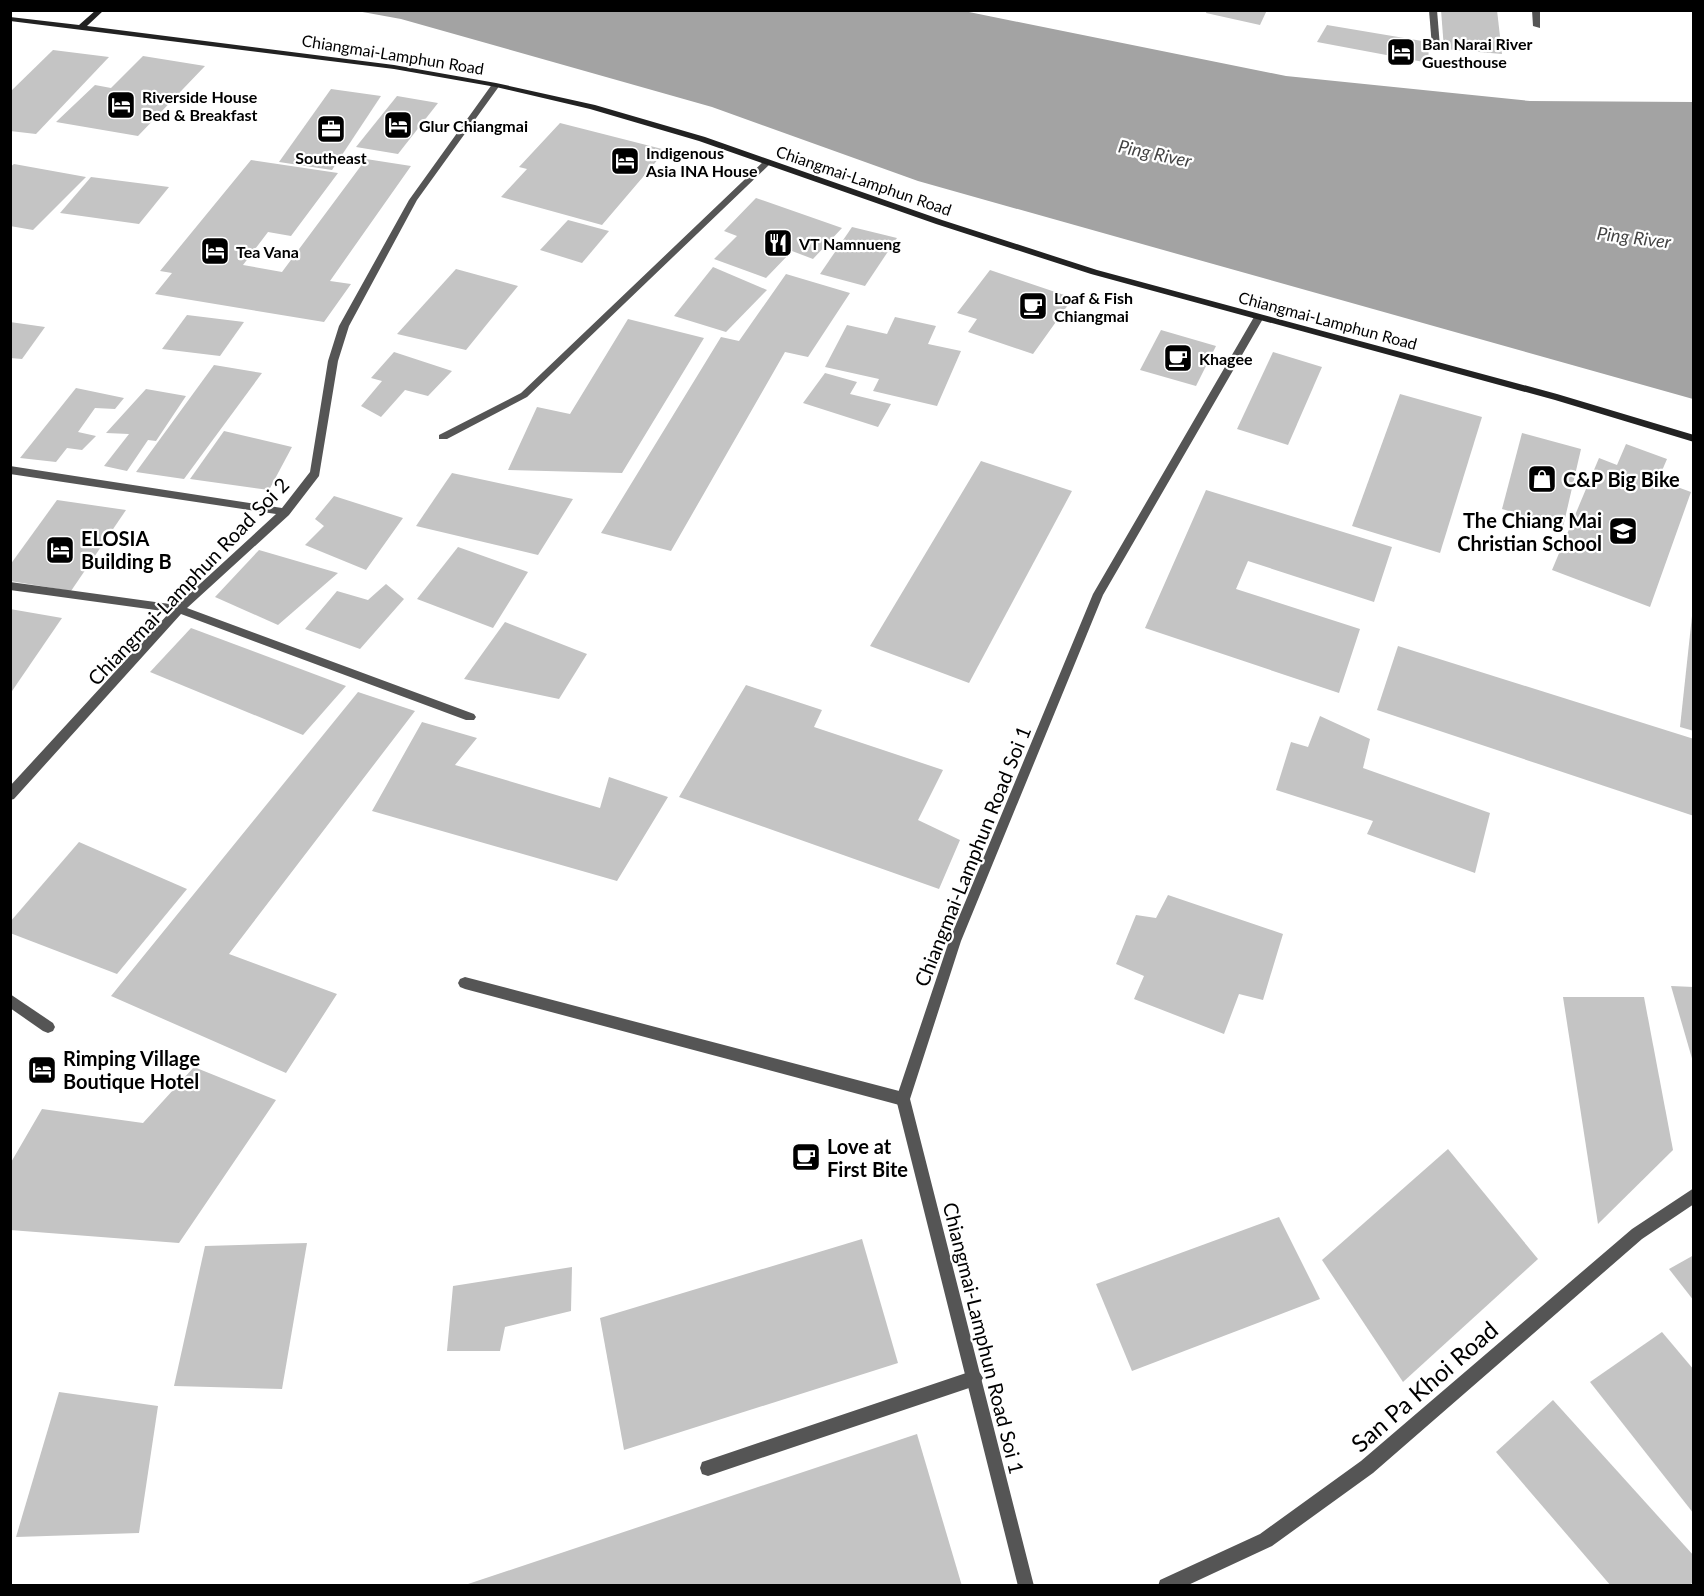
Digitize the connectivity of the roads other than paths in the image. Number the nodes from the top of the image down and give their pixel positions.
1 (101, 10) edge
2 (1432, 10) edge
3 (1536, 10) edge
4 (10, 20) edge
5 (1537, 26) dead end
6 (82, 27) junction
7 (1436, 47) dead end
8 (496, 86) junction
9 (767, 163) junction
10 (1259, 317) junction
11 (443, 436) dead end
12 (1694, 439) edge
13 (10, 470) edge
14 (285, 512) junction
15 (10, 585) edge
16 (179, 609) junction
17 (470, 717) dead end
18 (10, 795) edge
19 (465, 982) dead end
20 (10, 1000) edge
21 (48, 1027) dead end
22 (903, 1099) junction
23 (1694, 1195) edge
24 (975, 1378) junction
25 (708, 1468) dead end
26 (1026, 1586) edge
27 (1166, 1586) edge

1 - 6 main road
2 - 7 street
3 - 5 street
4 - 6 main road, Chiangmai-Lamphun Road
6 - 8 main road, Chiangmai-Lamphun Road
8 - 9 main road, Chiangmai-Lamphun Road
8 - 14 street, Chiangmai-Lamphun Road Soi 2
9 - 10 main road, Chiangmai-Lamphun Road
9 - 11 street
10 - 12 main road, Chiangmai-Lamphun Road
10 - 22 street, Chiangmai-Lamphun Road Soi 1
13 - 14 street
14 - 16 street, Chiangmai-Lamphun Road Soi 2
15 - 16 street
16 - 17 street
16 - 18 street, Chiangmai-Lamphun Road Soi 2
19 - 22 street
20 - 21 street
22 - 24 street, Chiangmai-Lamphun Road Soi 1
23 - 27 street, San Pa Khoi Road
24 - 25 street
24 - 26 street, Chiangmai-Lamphun Road Soi 1

